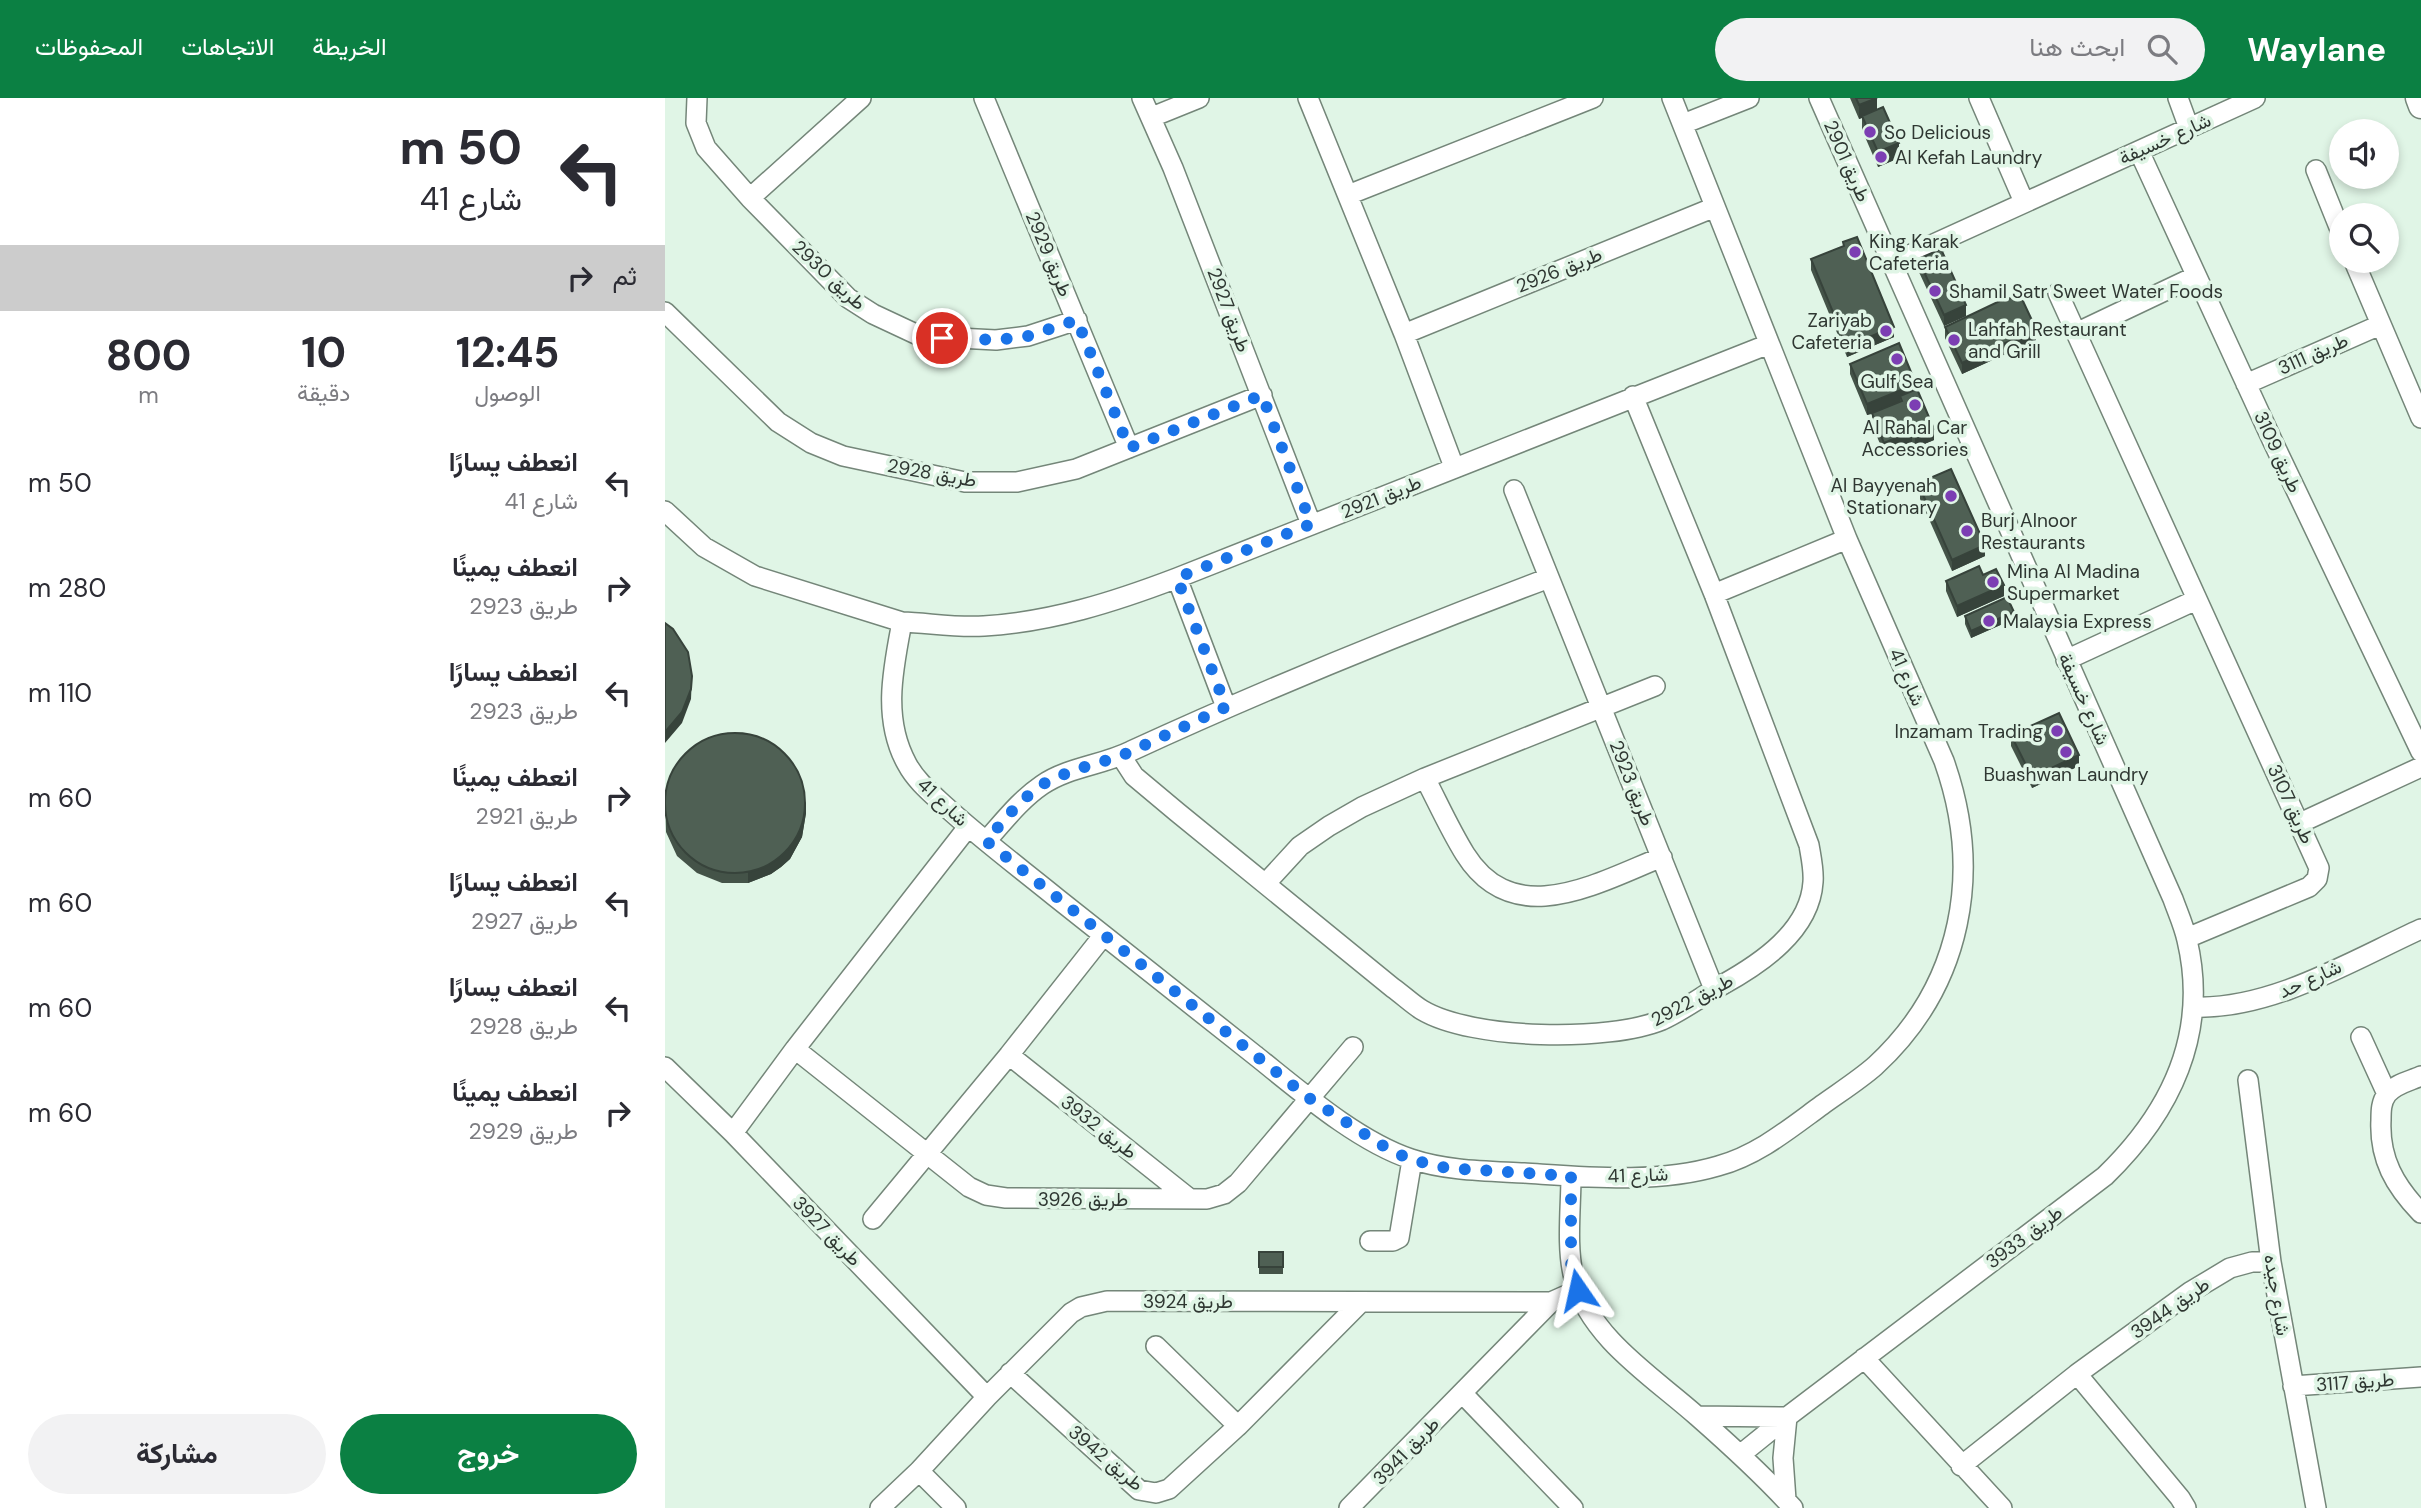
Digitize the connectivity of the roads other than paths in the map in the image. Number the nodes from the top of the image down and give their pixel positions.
1 (697, 98) edge
2 (861, 98) edge
3 (984, 98) edge
4 (1142, 98) edge
5 (1199, 98) edge
6 (1308, 98) edge
7 (1593, 98) edge
8 (1672, 98) edge
9 (1749, 98) edge
10 (1819, 98) edge
11 (1979, 98) edge
12 (2178, 98) edge
13 (2255, 98) edge
14 (2418, 98) edge
15 (2421, 106) edge
16 (1152, 117) junction
17 (1682, 124) junction
18 (2189, 128) junction
19 (2139, 151) junction
20 (2316, 170) dead end
21 (1348, 195) junction
22 (750, 198) junction
23 (2024, 202) junction
24 (2329, 203) edge
25 (1715, 207) junction
26 (1892, 263) junction
27 (2359, 273) edge
28 (2196, 276) junction
29 (2058, 293) dead end
30 (1077, 320) junction
31 (2380, 324) junction
32 (669, 325) edge
33 (2076, 333) junction
34 (1403, 334) junction
35 (1769, 344) junction
36 (2246, 384) junction
37 (1262, 395) junction
38 (1633, 396) junction
39 (2421, 418) edge
40 (1129, 448) junction
41 (1454, 467) junction
42 (1514, 490) dead end
43 (665, 511) edge
44 (1311, 524) junction
45 (1847, 539) junction
46 (1177, 578) junction
47 (1549, 578) junction
48 (1714, 594) junction
49 (2196, 600) junction
50 (902, 622) junction
51 (2066, 660) junction
52 (1655, 686) dead end
53 (1226, 707) junction
54 (1601, 707) junction
55 (2421, 752) edge
56 (1121, 756) junction
57 (2421, 767) edge
58 (1425, 778) junction
59 (2300, 823) junction
60 (968, 827) junction
61 (986, 841) junction
62 (1662, 857) junction
63 (1266, 883) junction
64 (2421, 929) edge
65 (1104, 936) junction
66 (2187, 938) junction
67 (1714, 989) junction
68 (2194, 1007) junction
69 (2361, 1037) dead end
70 (1353, 1047) dead end
71 (795, 1049) junction
72 (1009, 1055) junction
73 (665, 1067) edge
74 (2421, 1076) edge
75 (2248, 1080) dead end
76 (2387, 1094) junction
77 (1309, 1098) junction
78 (733, 1133) junction
79 (925, 1155) junction
80 (1412, 1160) junction
81 (1571, 1176) junction
82 (1190, 1199) junction
83 (2421, 1213) edge
84 (873, 1219) dead end
85 (1370, 1241) dead end
86 (2271, 1262) junction
87 (1578, 1290) junction
88 (1361, 1301) junction
89 (1551, 1302) junction
90 (1156, 1346) dead end
91 (1864, 1358) junction
92 (1010, 1373) junction
93 (2077, 1374) junction
94 (2420, 1383) edge
95 (2293, 1386) junction
96 (1462, 1393) junction
97 (987, 1397) junction
98 (1697, 1416) junction
99 (1787, 1417) junction
100 (1238, 1426) junction
101 (1740, 1455) junction
102 (1961, 1466) junction
103 (919, 1471) junction
104 (1790, 1504) edge
105 (1359, 1505) edge
106 (880, 1508) edge
107 (956, 1508) edge
108 (1573, 1508) edge
109 (2001, 1508) edge
110 (2186, 1508) edge
111 (2316, 1508) edge

1 - 22 street, طريق 2930
2 - 22 street
3 - 30 street, طريق 2929
4 - 16 street, طريق 2927
5 - 16 street
6 - 21 street
7 - 21 street
8 - 17 street, شارع 41
9 - 17 street
10 - 26 street, طريق 2901
11 - 23 street
12 - 18 street
13 - 18 street, شارع خسيفة
14 - 15 main road
16 - 37 street, طريق 2927
17 - 25 street, شارع 41
18 - 19 street, شارع خسيفة
19 - 23 street, شارع خسيفة
19 - 28 street, طريق 3109
20 - 24 street
21 - 34 street
22 - 30 street, طريق 2930
23 - 26 street, شارع خسيفة
25 - 34 street, طريق 2926
25 - 35 street, شارع 41
26 - 51 street, شارع خسيفة
27 - 31 street
28 - 33 street
28 - 36 street, طريق 3109
29 - 33 street, طريق 3107
30 - 40 street, طريق 2929
31 - 36 street, طريق 3111
31 - 39 street
32 - 40 street, طريق 2928
33 - 49 street, طريق 3107
34 - 41 street
35 - 38 street, طريق 2921
35 - 45 street, شارع 41
36 - 55 street, طريق 3109
37 - 40 street, طريق 2928
37 - 44 street, طريق 2927
38 - 41 street, طريق 2921
38 - 48 street, طريق 2922
41 - 44 street, طريق 2921
42 - 47 street, طريق 2923
43 - 50 street
44 - 46 street, طريق 2921
45 - 48 street
45 - 81 street, شارع 41
46 - 50 street, طريق 2921
46 - 53 street
47 - 53 street
47 - 54 street, طريق 2923
48 - 67 street, طريق 2922
49 - 51 street
49 - 59 street, طريق 3107
50 - 60 street, شارع 41
51 - 66 street, شارع خسيفة
52 - 54 street
53 - 56 street
54 - 58 street
54 - 62 street, طريق 2923
56 - 61 street
56 - 63 street, طريق 2922
57 - 59 street
58 - 62 street
58 - 63 street
59 - 66 street, طريق 3107
60 - 61 street, شارع 41
60 - 71 street
61 - 65 street, شارع 41
62 - 67 street, طريق 2923
63 - 67 street, طريق 2922
64 - 68 street, شارع حد
65 - 72 street
65 - 77 street, شارع 41
66 - 68 street, شارع خسيفة
68 - 91 street, طريق 3933
69 - 76 street
70 - 77 street, طريق 3926
71 - 78 street
71 - 79 street, طريق 3926
72 - 79 street
72 - 82 street, طريق 3932
73 - 78 street, طريق 3927
74 - 76 street
75 - 86 street, شارع جيده
76 - 83 street
77 - 80 street, شارع 41
77 - 82 street, طريق 3926
78 - 97 street, طريق 3927
79 - 82 street, طريق 3926
79 - 84 street
80 - 81 street, شارع 41
80 - 85 street
81 - 87 street
86 - 93 street, طريق 3944
86 - 95 street, شارع جيده
87 - 89 street, طريق 3924
87 - 98 street
88 - 89 street, طريق 3924
88 - 92 street, طريق 3924
88 - 100 street, طريق 3942
89 - 96 street, طريق 3941
90 - 100 street
91 - 99 street, طريق 3933
91 - 102 street
92 - 97 street, طريق 3924
92 - 100 street, طريق 3942
93 - 102 street, طريق 3944
93 - 110 street
94 - 95 street, طريق 3117
95 - 111 street, شارع جيده
96 - 105 street, طريق 3941
96 - 108 street
97 - 103 street, طريق 3924
98 - 99 street
98 - 101 street
99 - 101 street, طريق 3933
99 - 104 street
101 - 104 street
102 - 109 street
103 - 106 street, طريق 3924
103 - 107 street

